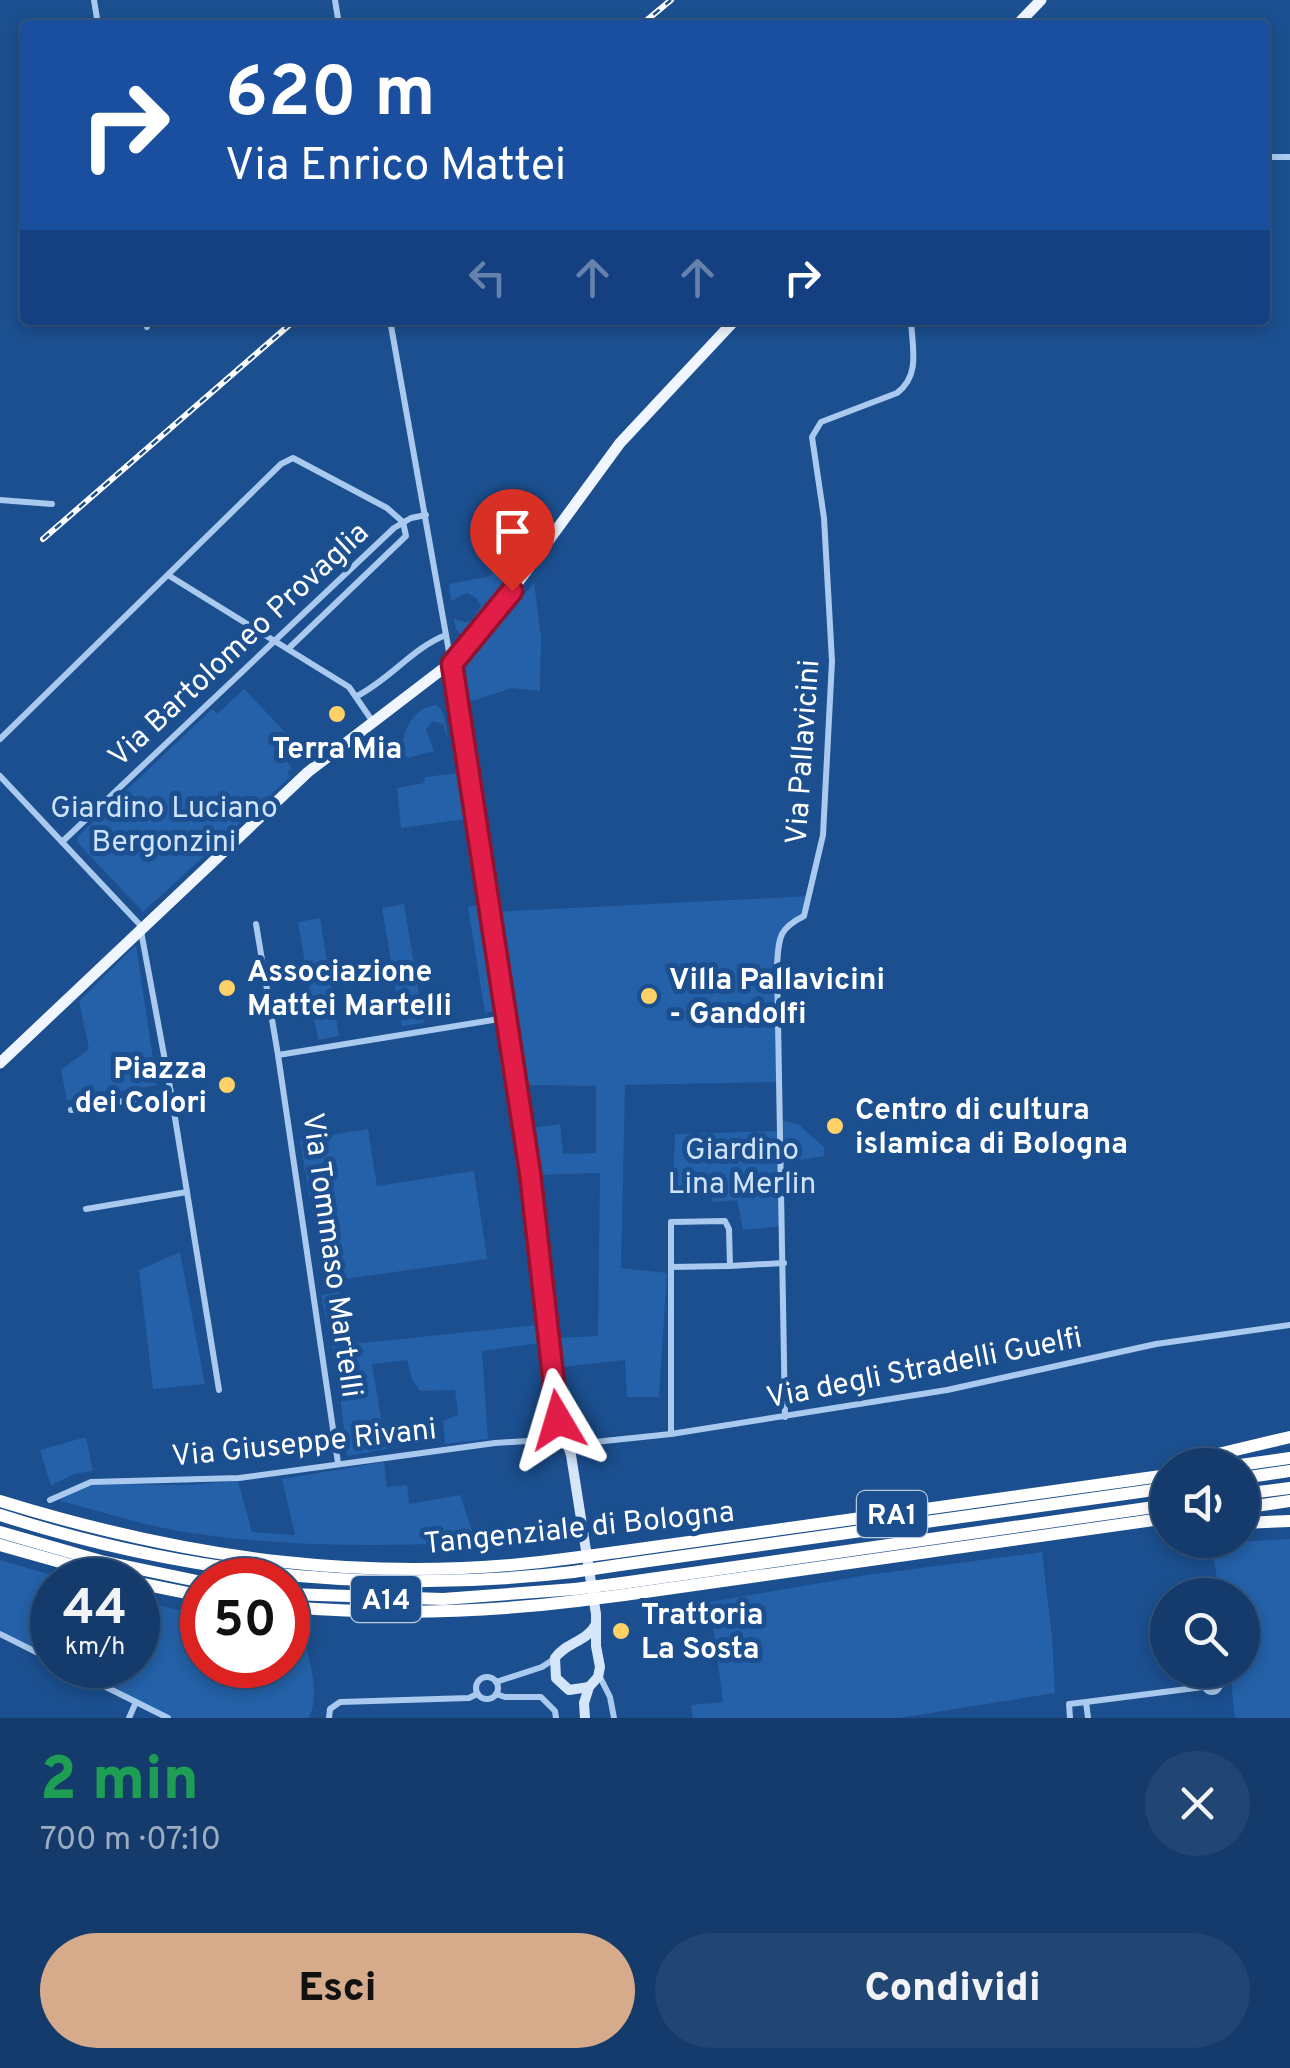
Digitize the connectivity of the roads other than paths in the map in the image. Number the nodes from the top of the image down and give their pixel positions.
1 (1039, 1) edge
2 (1022, 20) edge
3 (391, 325) edge
4 (729, 325) edge
5 (911, 325) edge
6 (0, 500) edge
7 (52, 504) dead end
8 (426, 515) junction
9 (403, 522) junction
10 (168, 575) junction
11 (446, 635) junction
12 (275, 641) junction
13 (288, 649) junction
14 (452, 664) junction
15 (357, 696) junction
16 (374, 723) junction
17 (0, 739) edge
18 (0, 776) edge
19 (62, 842) junction
20 (256, 924) dead end
21 (142, 929) junction
22 (505, 1018) junction
23 (278, 1055) junction
24 (0, 1063) edge
25 (171, 1093) junction
26 (70, 1110) dead end
27 (187, 1192) junction
28 (86, 1209) dead end
29 (784, 1263) junction
30 (730, 1266) junction
31 (671, 1267) junction
32 (1290, 1325) edge
33 (220, 1390) dead end
34 (785, 1416) junction
35 (670, 1434) junction
36 (1290, 1437) edge
37 (566, 1440) junction
38 (1244, 1448) edge
39 (1290, 1458) edge
40 (1260, 1462) edge
41 (338, 1463) junction
42 (1150, 1470) edge
43 (1290, 1471) edge
44 (1260, 1475) edge
45 (1150, 1478) edge
46 (1076, 1488) junction
47 (1290, 1488) edge
48 (1150, 1490) edge
49 (1260, 1492) edge
50 (0, 1497) edge
51 (50, 1500) dead end
52 (1290, 1501) edge
53 (1260, 1505) edge
54 (1150, 1508) edge
55 (0, 1514) edge
56 (1290, 1520) edge
57 (1150, 1521) edge
58 (1260, 1522) edge
59 (1128, 1524) junction
60 (1150, 1526) edge
61 (0, 1532) edge
62 (0, 1549) edge
63 (619, 1559) junction
64 (30, 1560) edge
65 (572, 1565) junction
66 (180, 1577) edge
67 (623, 1589) junction
68 (310, 1595) edge
69 (576, 1595) junction
70 (310, 1607) edge
71 (596, 1624) junction
72 (0, 1634) edge
73 (574, 1644) junction
74 (30, 1649) edge
75 (597, 1656) junction
76 (555, 1658) junction
77 (534, 1669) junction
78 (599, 1673) junction
79 (556, 1678) junction
80 (496, 1682) junction
81 (590, 1686) junction
82 (108, 1688) edge
83 (1196, 1688) edge
84 (569, 1690) junction
85 (478, 1694) junction
86 (496, 1694) junction
87 (611, 1701) junction
88 (136, 1702) junction
89 (1086, 1702) junction
90 (556, 1716) edge
91 (129, 1718) edge
92 (168, 1718) edge
93 (329, 1718) edge
94 (582, 1718) edge
95 (614, 1718) edge
96 (1070, 1718) edge
97 (1088, 1718) edge

1 - 2 main road
3 - 8 street
4 - 14 main road
5 - 29 street, Via Pallavicini
6 - 7 street
8 - 9 street, Via Bartolomeo Provaglia
8 - 11 street
9 - 10 street
9 - 12 street, Via Bartolomeo Provaglia
9 - 13 street, Via Bartolomeo Provaglia
10 - 12 street
10 - 17 street
11 - 14 street
11 - 15 street
12 - 13 street
12 - 19 street, Via Bartolomeo Provaglia
13 - 15 street
14 - 16 main road
14 - 22 main road
15 - 16 street
16 - 21 main road
18 - 19 street
19 - 21 street
20 - 23 street, Via Tommaso Martelli
21 - 24 main road
21 - 25 street
22 - 23 street
22 - 37 main road
23 - 41 street, Via Tommaso Martelli
25 - 26 street
25 - 27 street
27 - 28 street
27 - 33 street
29 - 30 street
29 - 34 street, Via Pallavicini
30 - 31 street
30 - 31 street
31 - 35 street
32 - 34 street, Via degli Stradelli Guelfi
34 - 35 street, Via degli Stradelli Guelfi
35 - 37 street, Via degli Stradelli Guelfi
36 - 38 highway
37 - 41 street, Via Giuseppe Rivani
37 - 71 main road
39 - 40 highway
41 - 51 street, Via Giuseppe Rivani
42 - 46 highway
43 - 44 highway
45 - 46 highway, Tangenziale di Bologna / RA1
46 - 63 highway, Tangenziale di Bologna / RA1
47 - 49 highway
48 - 63 highway
50 - 65 highway, Tangenziale di Bologna / RA1
52 - 53 highway
54 - 67 highway, A14
55 - 65 highway, A14
56 - 58 highway
57 - 59 highway, RA1
59 - 60 highway
59 - 67 highway, RA1
61 - 66 highway
62 - 64 highway
63 - 65 highway, Tangenziale di Bologna / RA1, bridge
67 - 69 highway, A14, bridge
68 - 69 highway, A14
69 - 70 highway
71 - 73 main road
71 - 75 main road
72 - 74 street
73 - 75 main road
73 - 76 main road
75 - 78 main road
76 - 77 street
76 - 79 main road
77 - 79 street
77 - 80 street
78 - 81 main road
78 - 87 street
79 - 84 main road
80 - 85 street
80 - 86 street
81 - 84 main road
81 - 87 street
81 - 94 main road
82 - 88 street
83 - 89 street
84 - 94 main road
85 - 86 street
85 - 93 street
86 - 90 street
87 - 95 street
88 - 91 street
88 - 92 street
89 - 96 street
89 - 97 street

